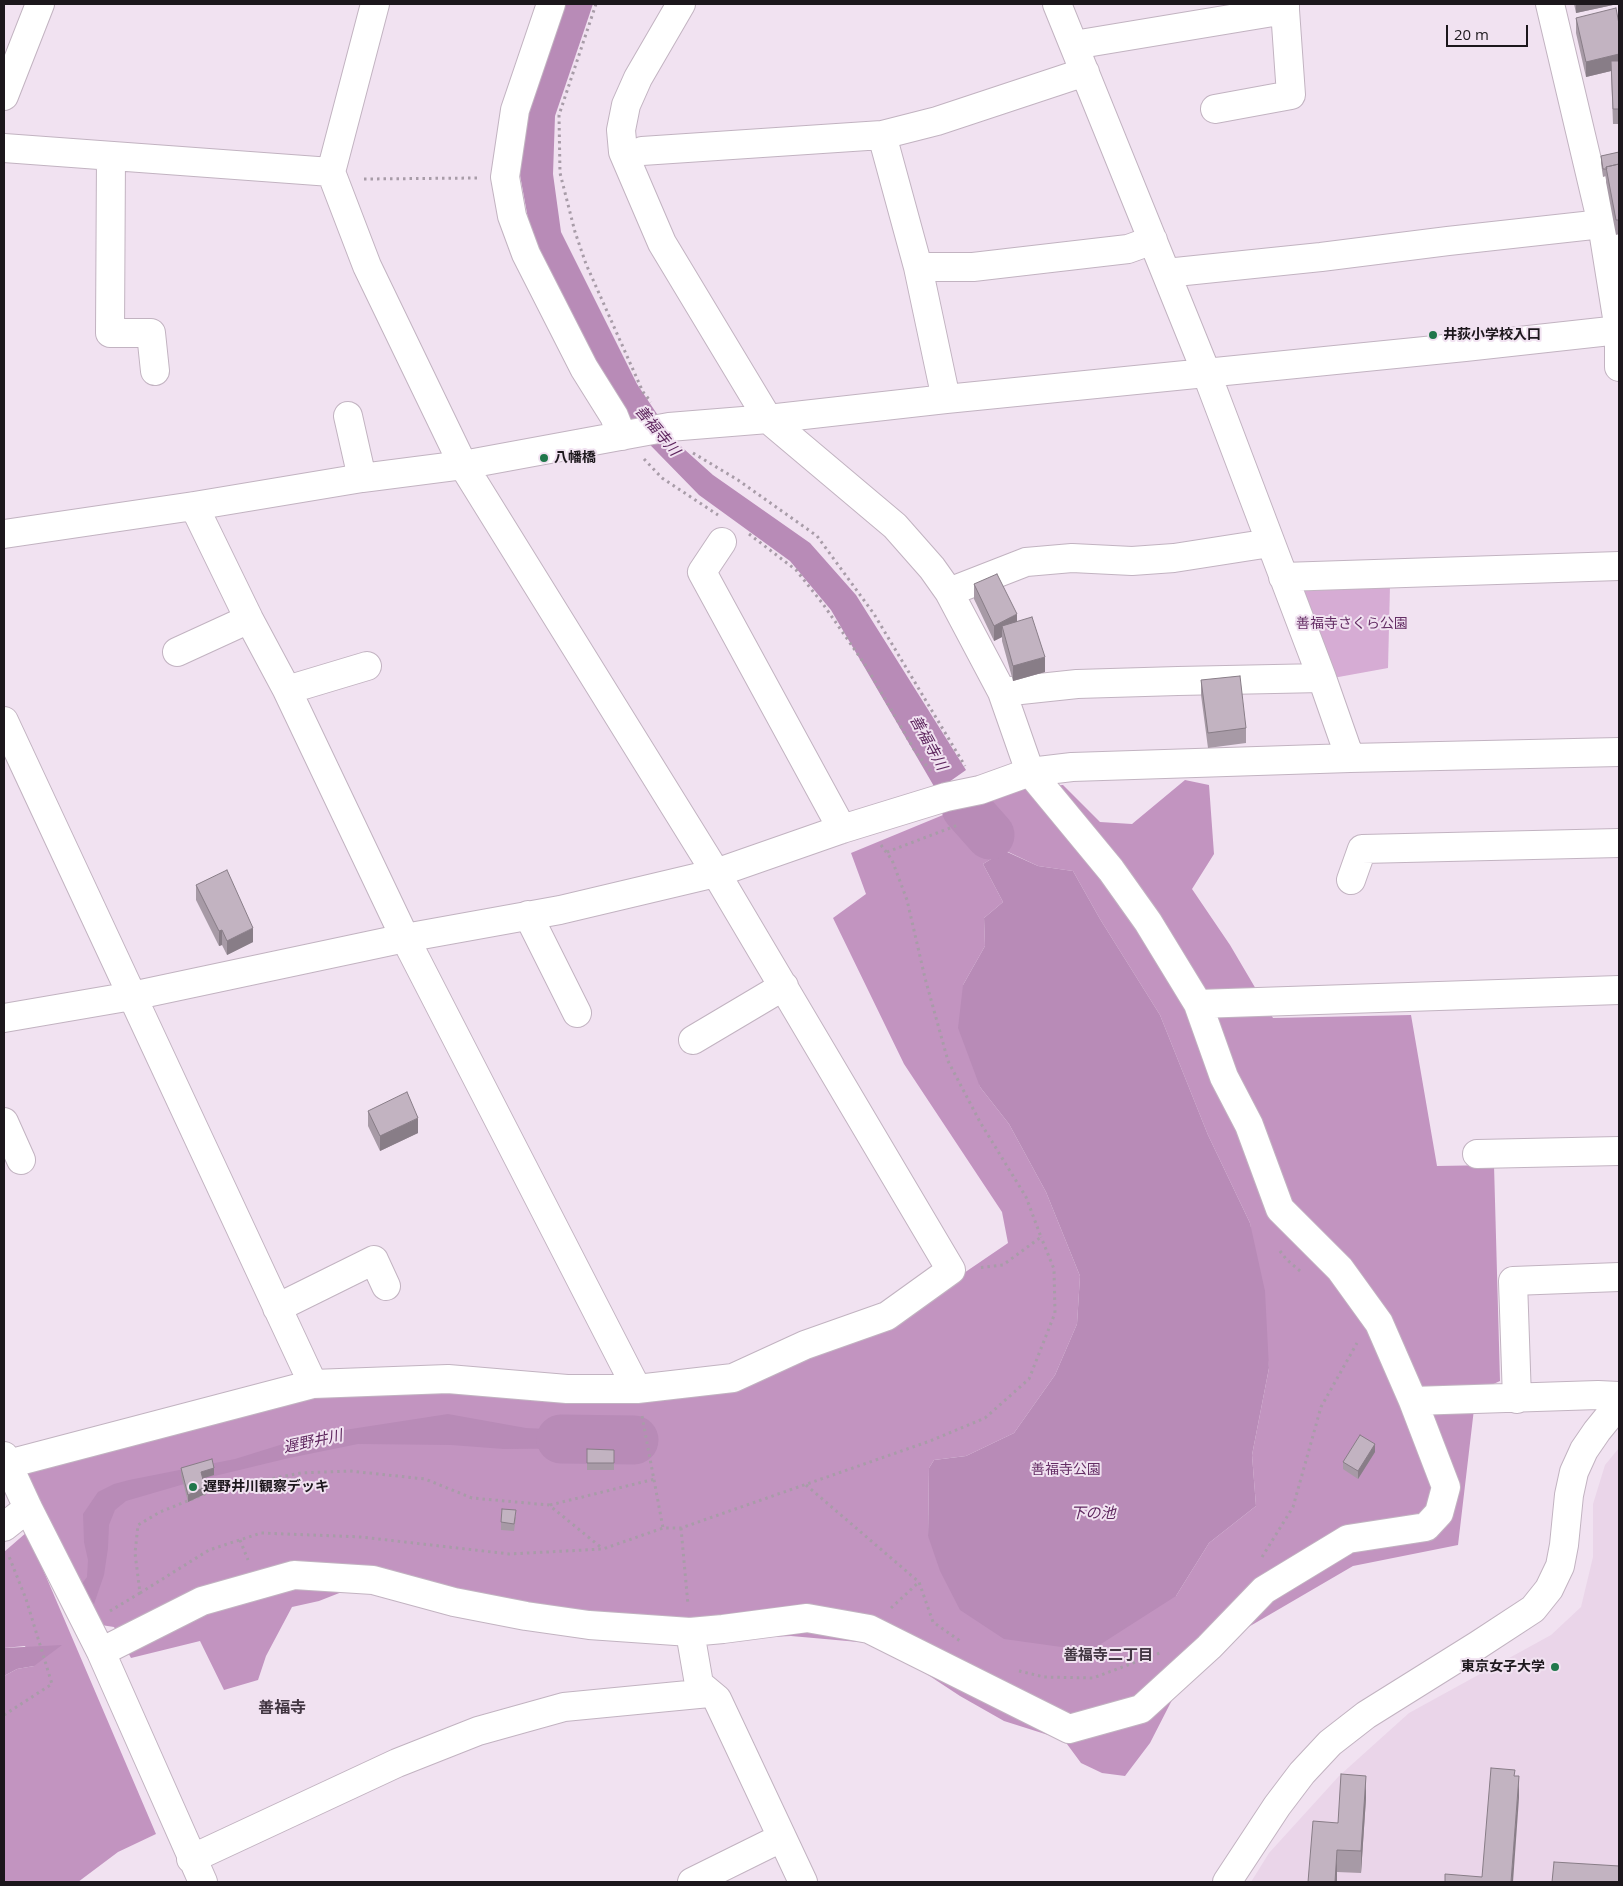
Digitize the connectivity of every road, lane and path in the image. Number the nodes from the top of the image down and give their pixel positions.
1 (40, 4) edge
2 (375, 4) edge
3 (551, 4) edge
4 (596, 4) edge
5 (681, 4) edge
6 (1057, 4) edge
7 (1550, 4) edge
8 (1285, 7) edge
9 (1074, 46) junction
10 (1084, 72) junction
11 (4, 96) edge
12 (1215, 109) dead end
13 (882, 135) junction
14 (4, 148) edge
15 (642, 151) dead end
16 (111, 156) junction
17 (331, 172) junction
18 (505, 177) junction
19 (1602, 224) junction
20 (1153, 240) junction
21 (918, 267) junction
22 (1166, 273) junction
23 (1619, 330) edge
24 (1619, 367) edge
25 (156, 371) dead end
26 (1206, 372) junction
27 (946, 399) junction
28 (348, 416) dead end
29 (768, 419) junction
30 (665, 428) junction
31 (627, 435) junction
32 (463, 465) junction
33 (362, 478) junction
34 (194, 506) junction
35 (719, 515) dead end
36 (4, 534) edge
37 (732, 536) joint
38 (1270, 543) junction
39 (1619, 566) edge
40 (1283, 577) junction
41 (949, 592) junction
42 (249, 619) junction
43 (177, 652) dead end
44 (367, 666) dead end
45 (1322, 678) junction
46 (287, 690) junction
47 (1002, 692) junction
48 (4, 721) edge
49 (1619, 752) edge
50 (1350, 758) junction
51 (1030, 772) junction
52 (980, 790) junction
53 (946, 797) junction
54 (842, 829) junction
55 (945, 829) dead end
56 (877, 840) dead end
57 (1619, 844) edge
58 (887, 852) junction
59 (716, 873) junction
60 (1351, 880) dead end
61 (528, 915) junction
62 (405, 938) junction
63 (784, 986) junction
64 (1619, 990) edge
65 (132, 996) junction
66 (1198, 1004) junction
67 (577, 1013) dead end
68 (4, 1018) edge
69 (693, 1040) dead end
70 (4, 1122) edge
71 (1619, 1151) edge
72 (1477, 1154) dead end
73 (21, 1160) dead end
74 (1041, 1237) junction
75 (1275, 1243) dead end
76 (951, 1270) junction
77 (1300, 1271) dead end
78 (1619, 1277) edge
79 (386, 1286) dead end
80 (277, 1308) junction
81 (1357, 1342) dead end
82 (313, 1384) junction
83 (637, 1389) junction
84 (1619, 1396) edge
85 (1517, 1399) junction
86 (1414, 1401) junction
87 (1619, 1408) edge
88 (6, 1460) edge
89 (655, 1479) junction
90 (806, 1485) junction
91 (549, 1505) junction
92 (28, 1508) junction
93 (663, 1528) junction
94 (681, 1528) junction
95 (6, 1540) edge
96 (603, 1549) junction
97 (1260, 1560) dead end
98 (919, 1582) junction
99 (140, 1593) junction
100 (88, 1624) junction
101 (869, 1630) junction
102 (690, 1632) junction
103 (966, 1646) dead end
104 (101, 1652) junction
105 (1162, 1652) dead end
106 (1015, 1670) dead end
107 (709, 1693) junction
108 (4, 1715) edge
109 (781, 1838) junction
110 (197, 1871) edge
111 (692, 1882) edge
112 (803, 1882) edge
113 (1227, 1882) edge

1 - 11 street
2 - 17 street
3 - 18 street
4 - 30 path
5 - 29 street
6 - 9 street
7 - 19 street
8 - 9 street
8 - 12 street
9 - 10 street
10 - 13 street
10 - 20 street
13 - 15 street
13 - 21 street
14 - 16 street
16 - 17 street
16 - 25 street
17 - 18 path
17 - 32 street
18 - 31 street
19 - 22 street
19 - 23 street
20 - 21 street
20 - 22 street
21 - 27 street
22 - 26 street
23 - 24 street
23 - 26 street
26 - 27 street
26 - 38 street
27 - 29 street
28 - 33 street
29 - 30 street
29 - 41 street
30 - 31 street
30 - 52 path
31 - 32 street
31 - 35 path
32 - 33 street
32 - 59 street
33 - 34 street
34 - 36 street
34 - 42 street
37 - 53 path
37 - 54 street
38 - 40 street
38 - 41 street
39 - 40 street
40 - 45 street
41 - 47 street
42 - 43 street
42 - 46 street
44 - 46 street
45 - 47 street
45 - 50 street
46 - 62 street
47 - 51 street
48 - 65 street
49 - 50 street
50 - 51 street
51 - 52 street
51 - 66 street
52 - 53 street
53 - 54 street
54 - 59 street
55 - 58 path
56 - 58 path
57 - 60 street
58 - 74 path
59 - 61 street
59 - 63 street
61 - 62 street
61 - 67 street
62 - 65 street
62 - 83 street
63 - 69 street
63 - 76 street
64 - 66 street
65 - 68 street
65 - 80 street
66 - 86 street
70 - 73 street
71 - 72 street
74 - 76 path
74 - 90 path
75 - 77 path
76 - 83 street
78 - 85 street
79 - 80 street
80 - 82 street
81 - 97 path
82 - 83 street
82 - 88 street
83 - 89 path
84 - 85 street
85 - 86 street
86 - 101 street
87 - 113 street
88 - 92 street
89 - 91 path
89 - 93 path
90 - 94 path
90 - 98 path
91 - 96 path
91 - 99 path
92 - 95 street
92 - 100 street
93 - 94 path
93 - 96 path
94 - 102 path
95 - 108 path
96 - 99 path
98 - 101 path
98 - 103 path
99 - 100 path
100 - 104 street
101 - 102 street
102 - 104 street
102 - 107 street
104 - 110 street
105 - 106 path
107 - 109 street
107 - 110 street
109 - 111 street
109 - 112 street

